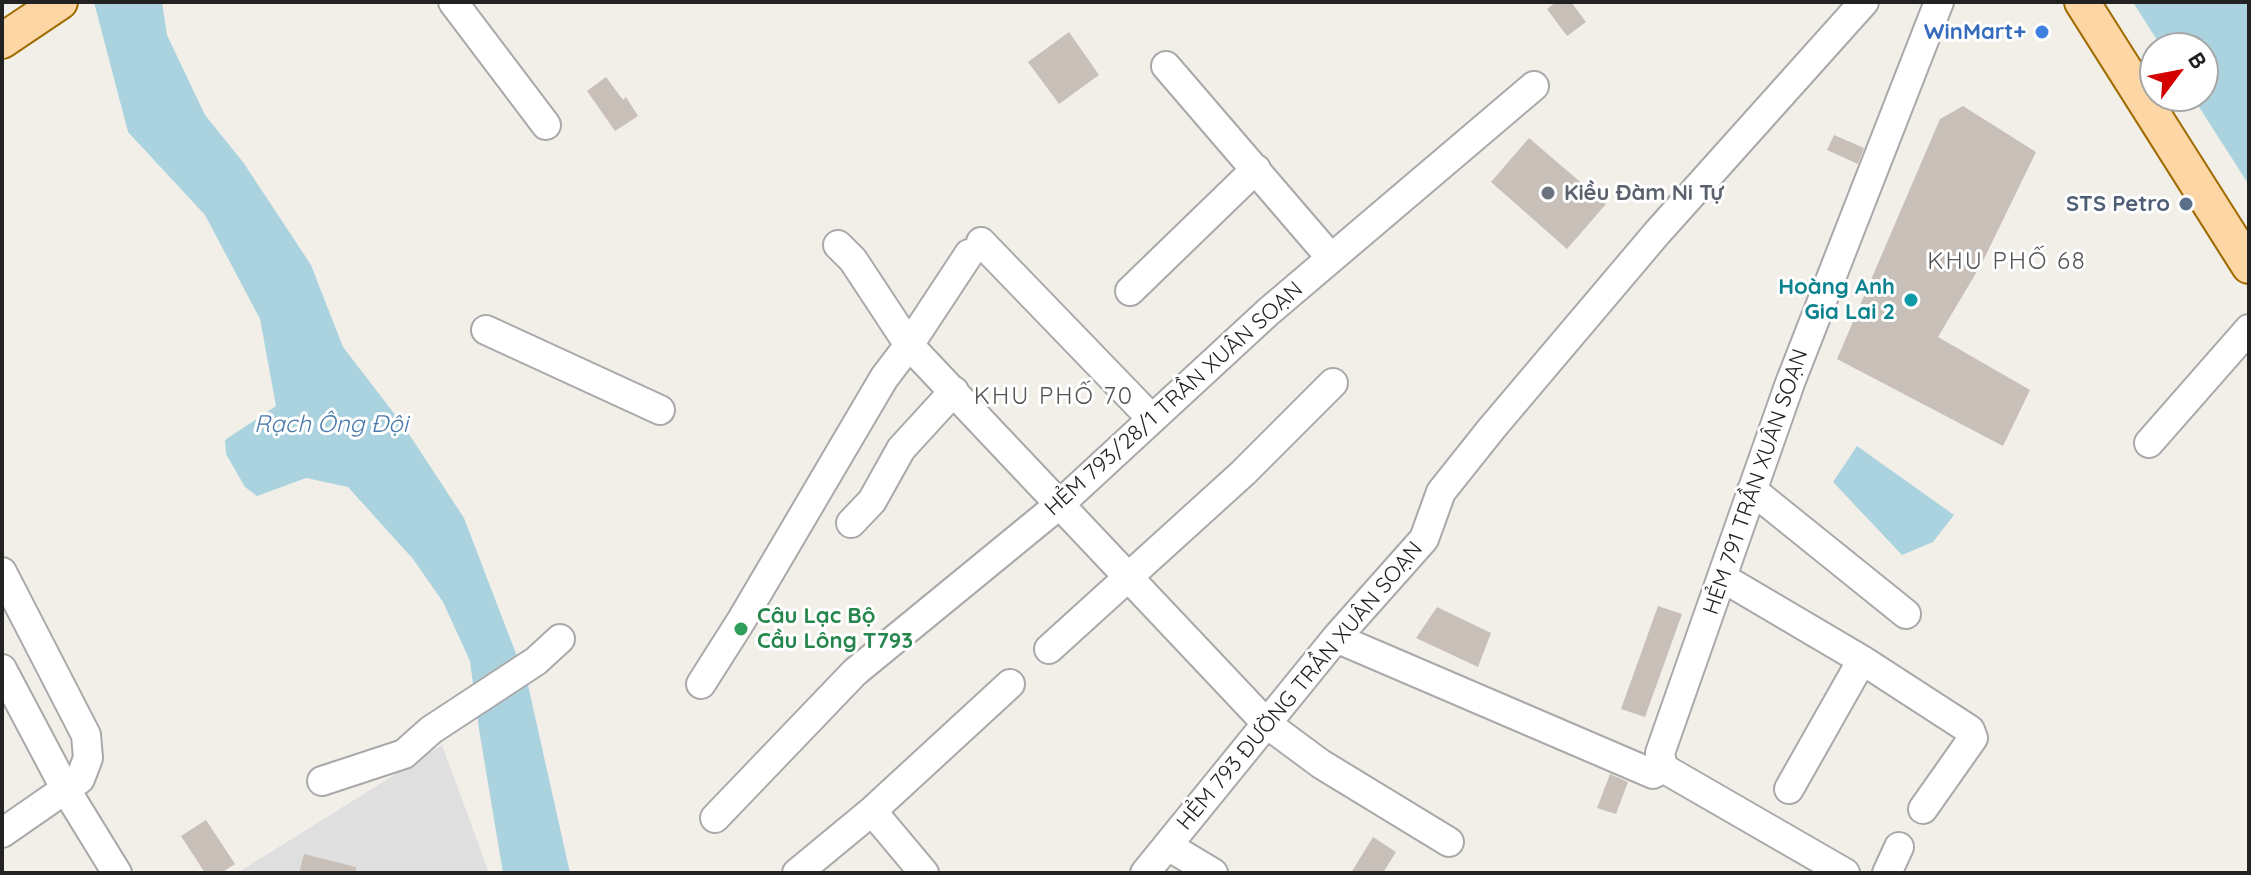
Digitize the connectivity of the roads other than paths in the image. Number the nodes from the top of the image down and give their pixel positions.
1 (453, 2) edge
2 (1864, 2) edge
3 (1939, 2) edge
4 (2082, 2) edge
5 (53, 6) edge
6 (2, 41) edge
7 (1166, 66) dead end
8 (1534, 86) dead end
9 (546, 125) dead end
10 (1256, 169) junction
11 (838, 245) dead end
12 (1331, 258) junction
13 (2249, 266) edge
14 (1130, 291) dead end
15 (2249, 329) edge
16 (486, 330) dead end
17 (909, 345) junction
18 (1333, 383) dead end
19 (954, 391) junction
20 (660, 410) dead end
21 (1152, 419) junction
22 (2149, 443) dead end
23 (1752, 490) junction
24 (1060, 504) junction
25 (851, 523) dead end
26 (2, 572) edge
27 (1128, 575) junction
28 (1723, 578) junction
29 (1906, 614) dead end
30 (1336, 638) junction
31 (560, 639) dead end
32 (1049, 649) dead end
33 (1862, 660) junction
34 (2, 669) edge
35 (701, 684) dead end
36 (1010, 684) dead end
37 (1267, 724) junction
38 (1663, 768) junction
39 (322, 781) dead end
40 (1789, 789) dead end
41 (66, 790) junction
42 (1923, 809) dead end
43 (872, 811) junction
44 (715, 818) dead end
45 (2, 833) edge
46 (1449, 842) dead end
47 (1168, 846) junction
48 (1899, 847) dead end
49 (117, 873) edge
50 (797, 873) edge
51 (924, 873) edge
52 (1145, 873) edge
53 (1213, 873) edge
54 (1845, 873) edge
55 (1887, 873) edge

1 - 9 street
2 - 30 street, HẺM 793 ĐƯỜNG TRẦN XUÂN SOẠN
3 - 23 street, HẺM 791 TRẦN XUÂN SOẠN
4 - 13 main road
5 - 6 main road
7 - 10 street
8 - 12 street, HẺM 793/28/1 TRẦN XUÂN SOẠN
10 - 12 street
10 - 14 street
11 - 17 street
12 - 21 street, HẺM 793/28/1 TRẦN XUÂN SOẠN
15 - 22 street
16 - 20 street
17 - 19 street
17 - 21 street
17 - 35 street
18 - 27 street
19 - 24 street
19 - 25 street
21 - 24 street, HẺM 793/28/1 TRẦN XUÂN SOẠN
23 - 28 street, HẺM 791 TRẦN XUÂN SOẠN
23 - 29 street
24 - 27 street
24 - 44 street, HẺM 793/28/1 TRẦN XUÂN SOẠN
26 - 41 street
27 - 32 street
27 - 37 street
28 - 33 street
28 - 38 street, HẺM 791 TRẦN XUÂN SOẠN
30 - 37 street, HẺM 793 ĐƯỜNG TRẦN XUÂN SOẠN
30 - 38 street
31 - 39 street
33 - 40 street
33 - 42 street
34 - 41 street
36 - 43 street
37 - 46 street
37 - 47 street, HẺM 793 ĐƯỜNG TRẦN XUÂN SOẠN
38 - 54 street
41 - 45 street
41 - 49 street
43 - 50 street
43 - 51 street
47 - 52 street, HẺM 793 ĐƯỜNG TRẦN XUÂN SOẠN
47 - 53 street
48 - 55 street

